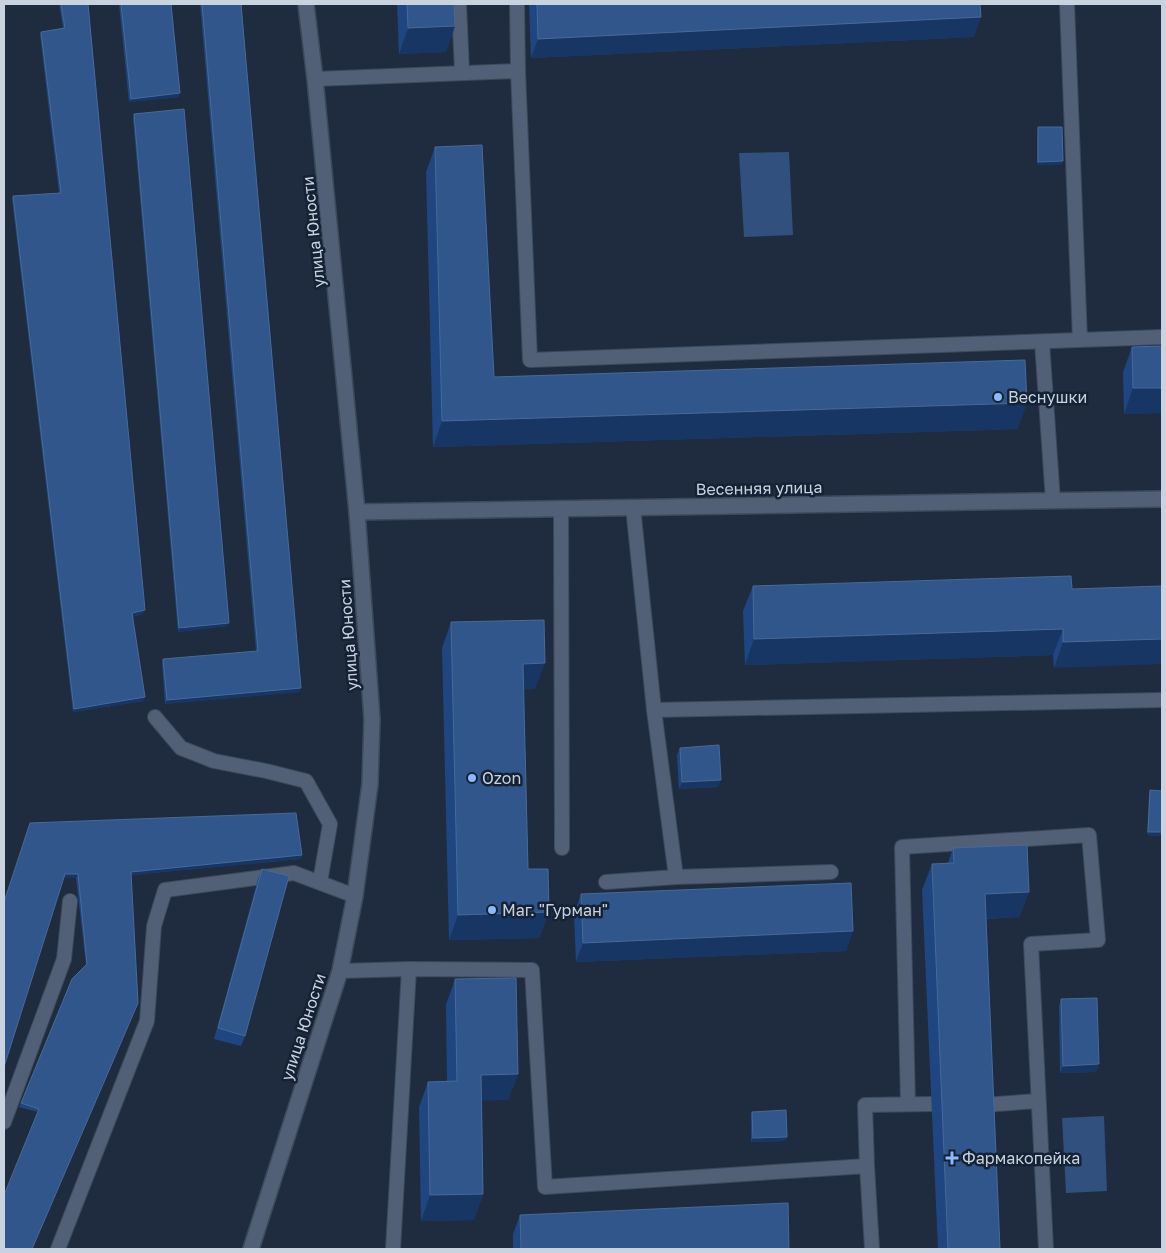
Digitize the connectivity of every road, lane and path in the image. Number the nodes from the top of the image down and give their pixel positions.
1 (306, 4) edge
2 (459, 4) edge
3 (516, 4) edge
4 (1067, 4) edge
5 (518, 71) junction
6 (462, 72) junction
7 (315, 79) junction
8 (1162, 337) edge
9 (1080, 340) junction
10 (1042, 342) junction
11 (1162, 499) edge
12 (1053, 501) junction
13 (633, 507) junction
14 (561, 508) junction
15 (357, 512) junction
16 (1162, 700) edge
17 (654, 710) junction
18 (155, 717) dead end
19 (562, 848) dead end
20 (831, 872) dead end
21 (676, 877) junction
22 (320, 882) junction
23 (606, 882) dead end
24 (355, 896) junction
25 (70, 901) dead end
26 (408, 969) junction
27 (340, 971) junction
28 (1038, 1100) junction
29 (908, 1104) junction
30 (932, 1104) dead end
31 (983, 1105) edge
32 (4, 1122) edge
33 (867, 1166) junction
34 (58, 1249) edge
35 (251, 1249) edge
36 (393, 1249) edge
37 (872, 1249) edge
38 (1046, 1249) edge

1 - 7 street, улица Юности
2 - 6 lane
3 - 5 lane
4 - 9 lane
5 - 6 lane
5 - 10 lane
6 - 7 lane
7 - 15 street, улица Юности
8 - 9 lane
9 - 10 lane
10 - 12 lane
11 - 12 street, Весенняя улица
12 - 13 street, Весенняя улица
13 - 14 street, Весенняя улица
13 - 17 lane
14 - 15 street, Весенняя улица
14 - 19 lane
15 - 24 street, улица Юности
16 - 17 lane
17 - 21 lane
18 - 22 lane
20 - 21 lane
21 - 23 lane
22 - 24 lane
22 - 34 lane
24 - 27 street, улица Юности
25 - 32 lane
26 - 27 lane
26 - 33 lane
26 - 36 lane
27 - 35 street, улица Юности
28 - 29 lane
28 - 31 lane
28 - 38 lane
29 - 30 lane
29 - 33 lane
33 - 37 lane

